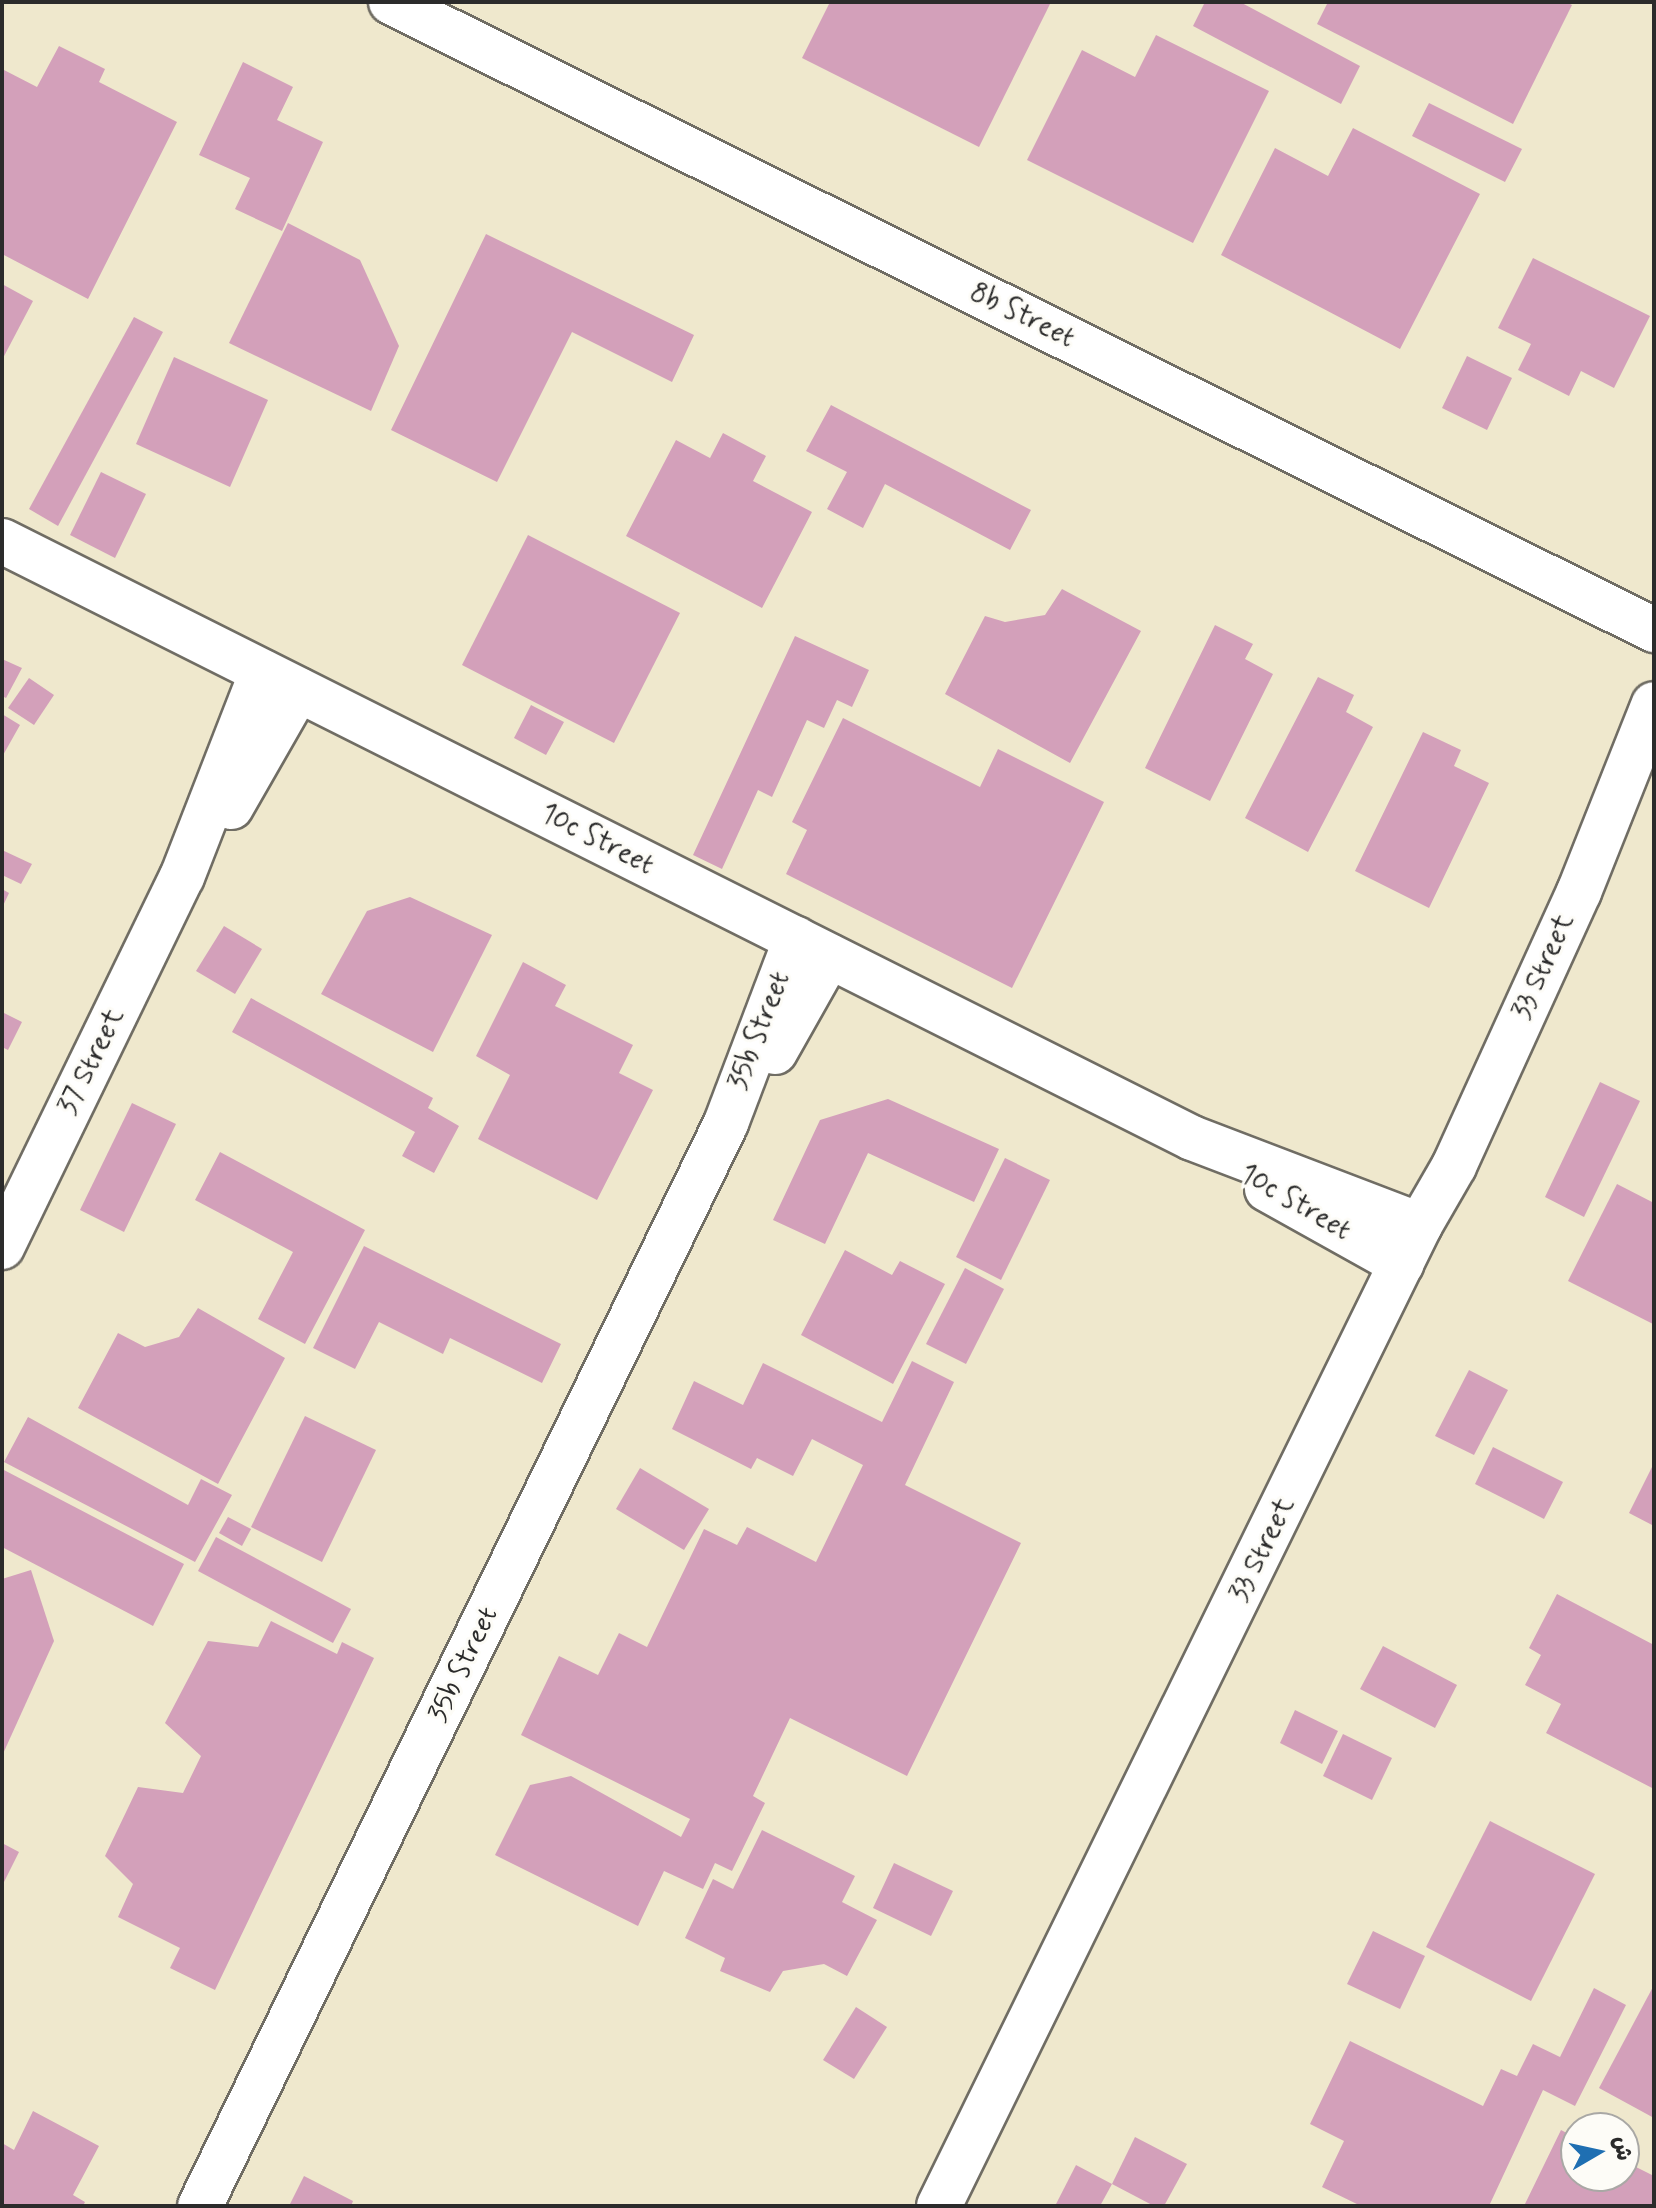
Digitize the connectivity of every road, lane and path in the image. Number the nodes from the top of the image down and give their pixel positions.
1 (391, 2) edge
2 (2, 541) edge
3 (1654, 630) edge
4 (280, 681) junction
5 (1654, 704) edge
6 (1654, 779) edge
7 (1579, 892) junction
8 (812, 948) junction
9 (1192, 1138) junction
10 (1420, 1225) junction
11 (2, 1247) edge
12 (1401, 1264) junction
13 (200, 2206) edge
14 (939, 2206) edge

1 - 3 street, 8b Street
2 - 4 street, 10c Street
4 - 8 street, 10c Street
4 - 11 street, 37 Street
5 - 7 street, 33 Street
6 - 7 street, 33 Street
7 - 10 street, 33 Street
8 - 9 street, 10c Street
8 - 13 street, 35b Street
9 - 10 street, 10c Street
9 - 12 street, 10c Street
10 - 12 street, 33 Street
12 - 14 street, 33 Street

